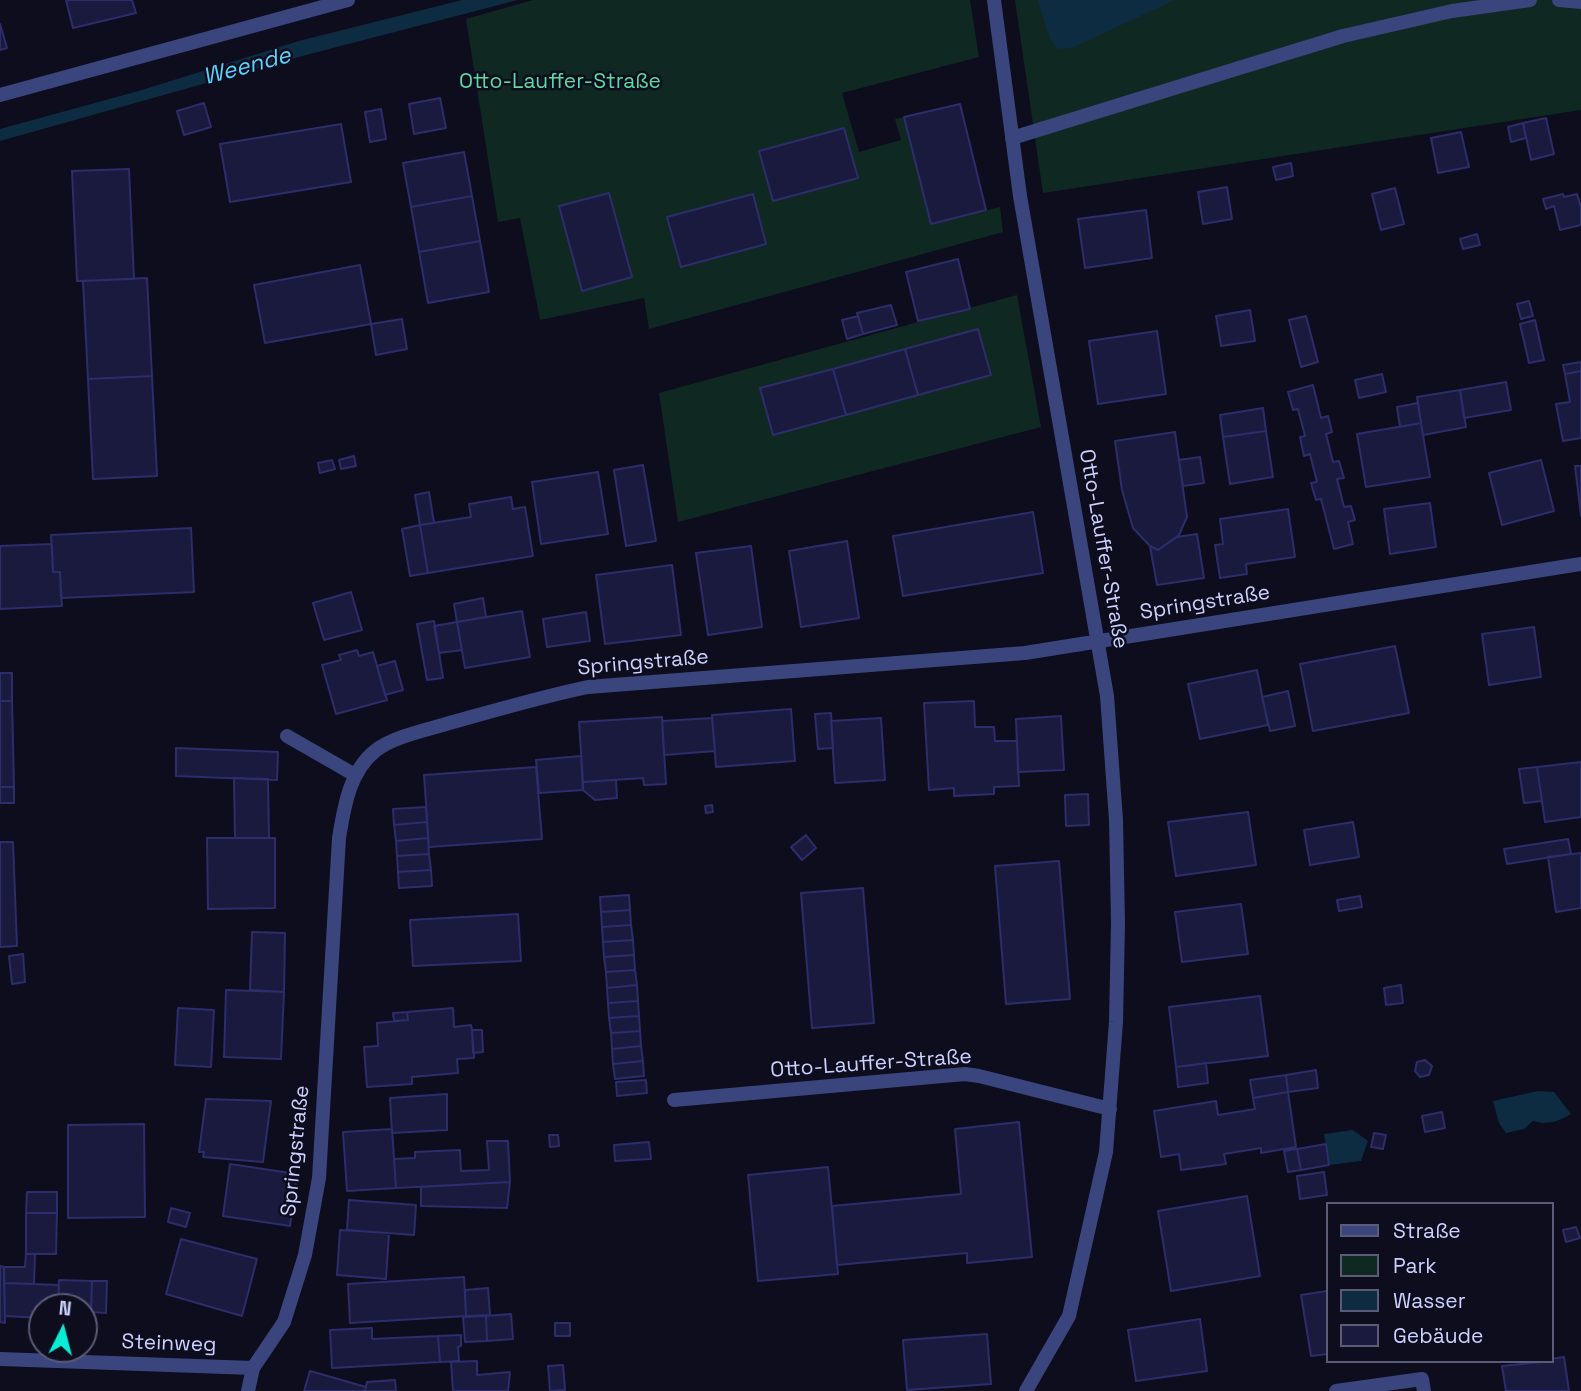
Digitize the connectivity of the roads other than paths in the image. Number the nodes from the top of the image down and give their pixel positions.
1 (348, 0) edge
2 (993, 0) edge
3 (1530, 0) edge
4 (1559, 0) edge
5 (1581, 2) edge
6 (0, 95) edge
7 (1012, 138) junction
8 (1581, 564) edge
9 (1097, 642) junction
10 (287, 736) dead end
11 (355, 775) junction
12 (674, 1100) dead end
13 (1110, 1109) junction
14 (0, 1359) edge
15 (253, 1368) junction
16 (248, 1391) edge
17 (1027, 1391) edge
18 (1336, 1391) edge
19 (1424, 1391) edge

1 - 6 street
2 - 7 street, Otto-Lauffer-Straße
3 - 7 street
4 - 5 street
7 - 9 street, Otto-Lauffer-Straße
8 - 9 street, Springstraße
9 - 11 street, Springstraße
9 - 13 street, Otto-Lauffer-Straße
10 - 11 street
11 - 15 street, Springstraße
12 - 13 street, Otto-Lauffer-Straße
13 - 17 street, Otto-Lauffer-Straße
14 - 15 street, Steinweg
15 - 16 street, Springstraße
18 - 19 street

